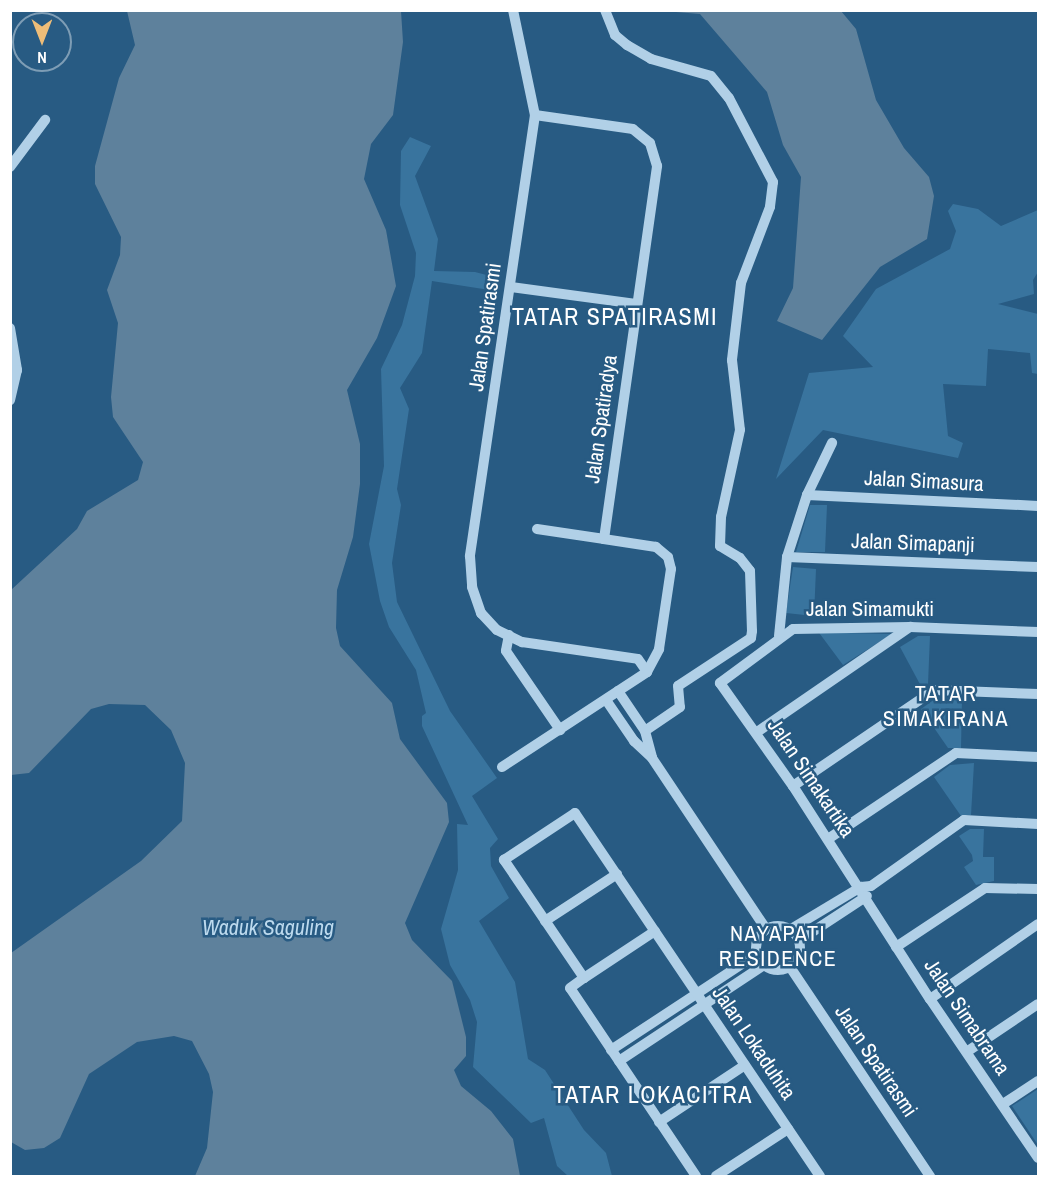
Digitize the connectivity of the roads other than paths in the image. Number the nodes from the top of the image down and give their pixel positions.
1 (513, 10) edge
2 (606, 10) edge
3 (535, 115) junction
4 (45, 120) dead end
5 (10, 167) edge
6 (510, 287) junction
7 (636, 304) junction
8 (10, 328) edge
9 (12, 343) edge
10 (10, 400) edge
11 (832, 442) dead end
12 (807, 495) junction
13 (1038, 506) edge
14 (537, 529) dead end
15 (604, 539) junction
16 (787, 557) junction
17 (1038, 567) edge
18 (909, 627) junction
19 (1038, 633) edge
20 (509, 635) junction
21 (779, 636) junction
22 (647, 672) junction
23 (720, 683) joint
24 (618, 692) junction
25 (1038, 694) edge
26 (606, 700) junction
27 (560, 730) junction
28 (645, 731) junction
29 (757, 732) junction
30 (1038, 757) edge
31 (652, 758) junction
32 (502, 766) dead end
33 (793, 786) junction
34 (1038, 824) edge
35 (828, 839) junction
36 (617, 874) junction
37 (1038, 889) edge
38 (866, 890) junction
39 (545, 921) junction
40 (1038, 924) edge
41 (766, 929) junction
42 (791, 929) junction
43 (655, 931) junction
44 (800, 940) junction
45 (896, 947) junction
46 (757, 954) junction
47 (764, 965) junction
48 (790, 967) junction
49 (584, 978) junction
50 (697, 993) junction
51 (930, 999) junction
52 (704, 1004) junction
53 (1038, 1004) edge
54 (611, 1050) junction
55 (968, 1051) junction
56 (619, 1061) junction
57 (745, 1065) junction
58 (1038, 1081) edge
59 (1003, 1104) junction
60 (659, 1122) junction
61 (788, 1129) junction
62 (1038, 1158) edge
63 (696, 1176) edge
64 (716, 1176) edge
65 (820, 1176) edge
66 (930, 1176) edge

1 - 3 street, Jalan Spatirasmi
2 - 28 street
3 - 6 street, Jalan Spatirasmi
3 - 7 street, Jalan Spatiradya
4 - 5 street
6 - 7 street
6 - 20 street, Jalan Spatirasmi
7 - 15 street, Jalan Spatiradya
8 - 9 street
9 - 10 street
11 - 12 street
12 - 13 street, Jalan Simasura
12 - 16 street
14 - 15 street
15 - 22 street
16 - 17 street, Jalan Simapanji
16 - 21 street
18 - 19 street, Jalan Simamukti
18 - 21 street, Jalan Simamukti
18 - 29 street
20 - 22 street, Jalan Spatirasmi
20 - 27 street
21 - 23 street, Jalan Simamukti
22 - 24 street
23 - 29 street, Jalan Simakartika
24 - 26 street
24 - 28 street
25 - 33 street
26 - 27 street
26 - 31 street
27 - 32 street
28 - 31 street
29 - 33 street, Jalan Simakartika
30 - 35 street
31 - 41 street
33 - 35 street, Jalan Simakartika
34 - 38 street
35 - 38 street, Jalan Simakartika
36 - 39 street
36 - 39 street, Jalan Lokaduhita
36 - 43 street, Jalan Lokaduhita
37 - 45 street
38 - 42 street
38 - 44 street
38 - 45 street, Jalan Simabrama
39 - 49 street
40 - 51 street
41 - 42 street
41 - 46 street
42 - 44 street
43 - 49 street
43 - 50 street, Jalan Lokaduhita
44 - 48 street
45 - 51 street, Jalan Simabrama
46 - 47 street
46 - 50 street
47 - 48 street
47 - 52 street
48 - 66 street, Jalan Spatirasmi
49 - 54 street
50 - 52 street, Jalan Lokaduhita
50 - 54 street
51 - 55 street, Jalan Simabrama
52 - 56 street
52 - 57 street, Jalan Lokaduhita
53 - 55 street
54 - 56 street
55 - 59 street, Jalan Simabrama
56 - 60 street
57 - 60 street
57 - 61 street, Jalan Lokaduhita
58 - 59 street
59 - 62 street, Jalan Simabrama
60 - 63 street
61 - 64 street
61 - 65 street, Jalan Lokaduhita

